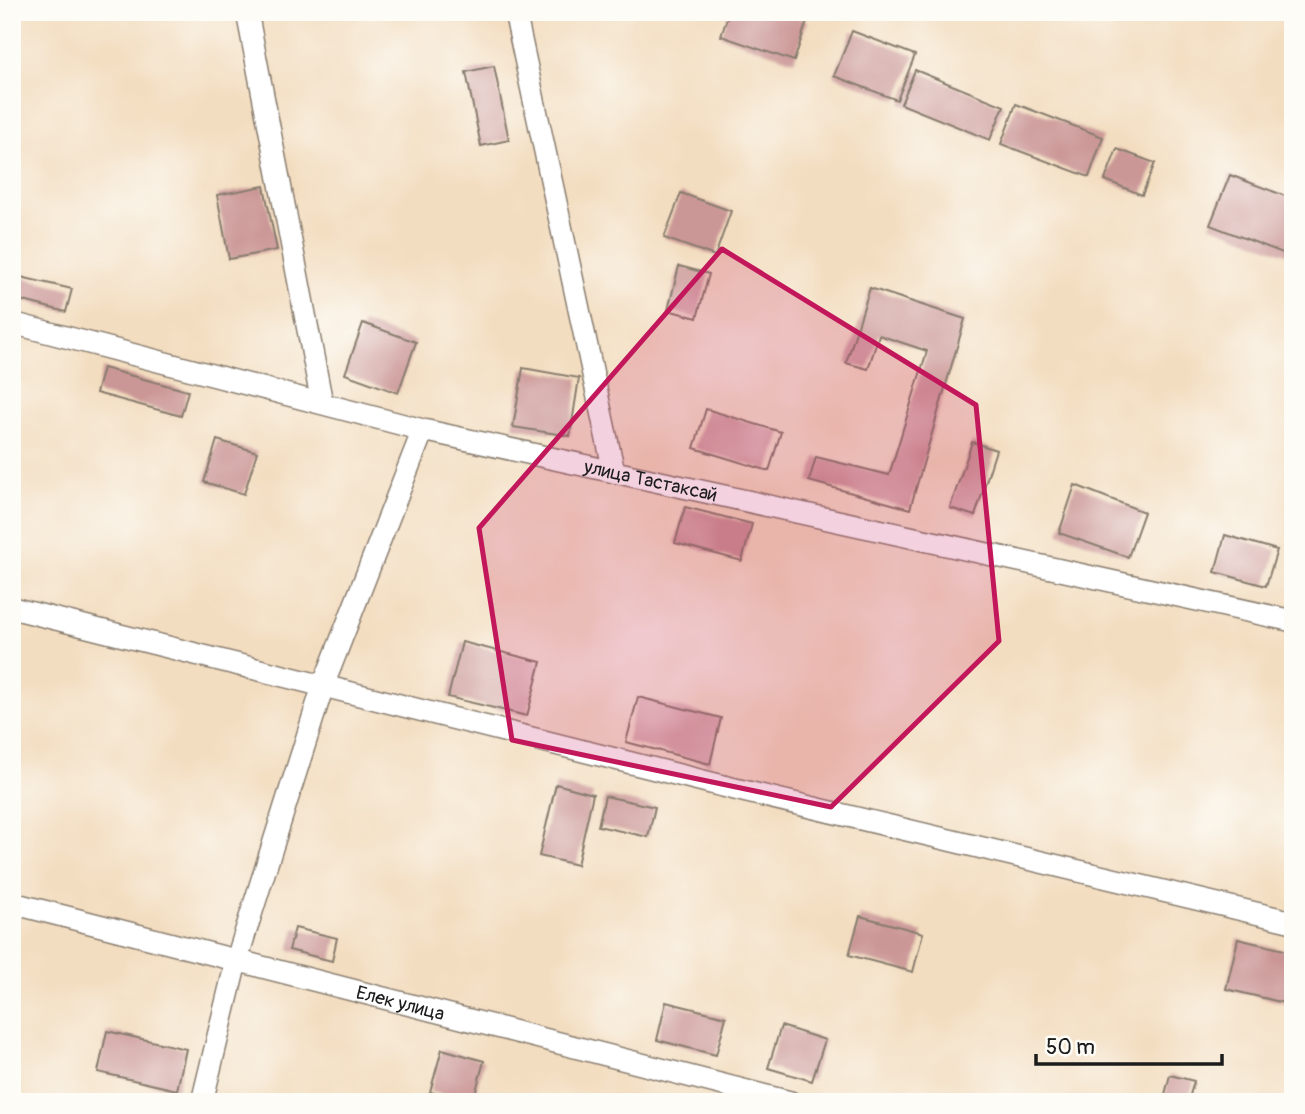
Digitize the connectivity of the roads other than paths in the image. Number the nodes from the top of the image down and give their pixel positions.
1 (247, 12) edge
2 (515, 12) edge
3 (12, 323) edge
4 (322, 403) junction
5 (424, 430) junction
6 (614, 472) junction
7 (12, 608) edge
8 (1293, 621) edge
9 (323, 686) junction
10 (12, 903) edge
11 (1293, 922) edge
12 (236, 962) junction
13 (202, 1102) edge
14 (790, 1102) edge

1 - 4 street
2 - 6 street
3 - 4 street, улица Тастаксай
4 - 5 street, улица Тастаксай
5 - 6 street, улица Тастаксай
5 - 9 street
6 - 8 street, улица Тастаксай
7 - 9 street
9 - 11 street
9 - 12 street
10 - 12 street, Елек улица
12 - 13 street
12 - 14 street, Елек улица

